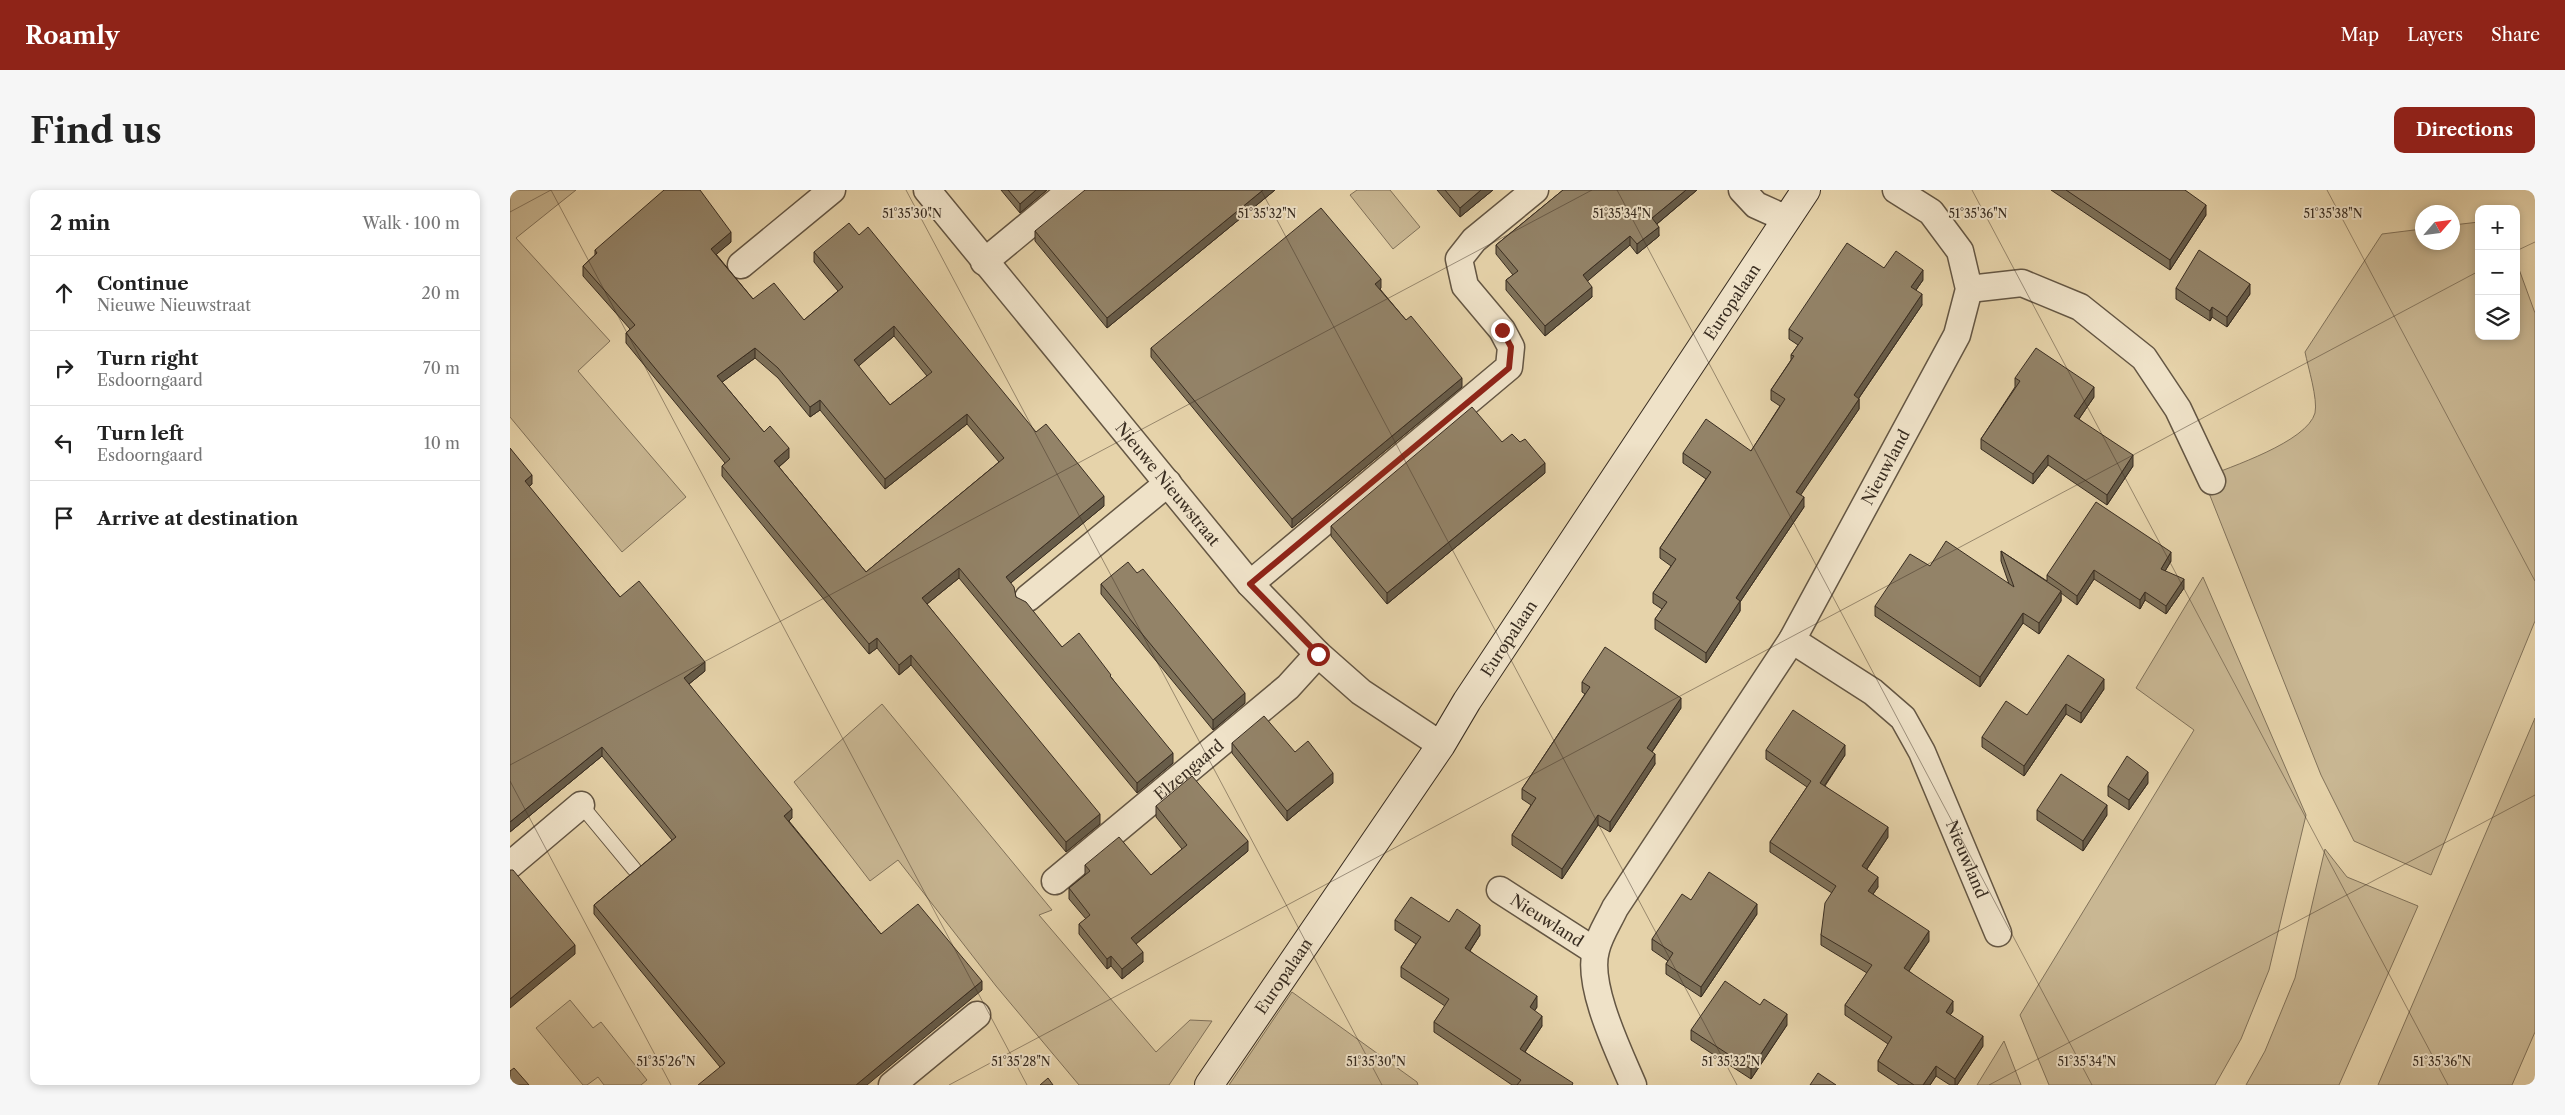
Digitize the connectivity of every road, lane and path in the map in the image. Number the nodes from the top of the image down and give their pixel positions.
1 (832, 190) edge
2 (927, 190) edge
3 (1071, 190) edge
4 (1535, 190) edge
5 (1742, 190) edge
6 (1806, 190) edge
7 (1896, 190) edge
8 (1787, 219) junction
9 (984, 262) junction
10 (741, 265) dead end
11 (1970, 290) junction
12 (2212, 481) dead end
13 (1168, 483) junction
14 (1250, 584) junction
15 (1028, 598) dead end
16 (1792, 640) junction
17 (1318, 654) junction
18 (1441, 746) junction
19 (581, 805) joint
20 (510, 865) edge
21 (634, 869) edge
22 (1055, 881) dead end
23 (1500, 890) dead end
24 (1998, 933) dead end
25 (1595, 950) junction
26 (977, 1015) dead end
27 (892, 1085) edge
28 (1209, 1085) edge
29 (1633, 1085) edge

1 - 10 street
2 - 9 street, Nieuwe Nieuwstraat
3 - 9 street
4 - 14 street
5 - 8 street
6 - 8 street, Europalaan
7 - 11 street
8 - 18 street, Europalaan
9 - 13 street, Nieuwe Nieuwstraat
11 - 12 street
11 - 16 street, Nieuwland
13 - 14 street, Nieuwe Nieuwstraat
13 - 15 street
14 - 17 street, Nieuwe Nieuwstraat
16 - 24 street, Nieuwland
16 - 25 street, Nieuwland
17 - 18 street, Nieuwe Nieuwstraat
17 - 22 street, Elzengaard
18 - 28 street, Europalaan
19 - 20 street
19 - 21 lane
23 - 25 street, Nieuwland
25 - 29 street, Nieuwland
26 - 27 street

